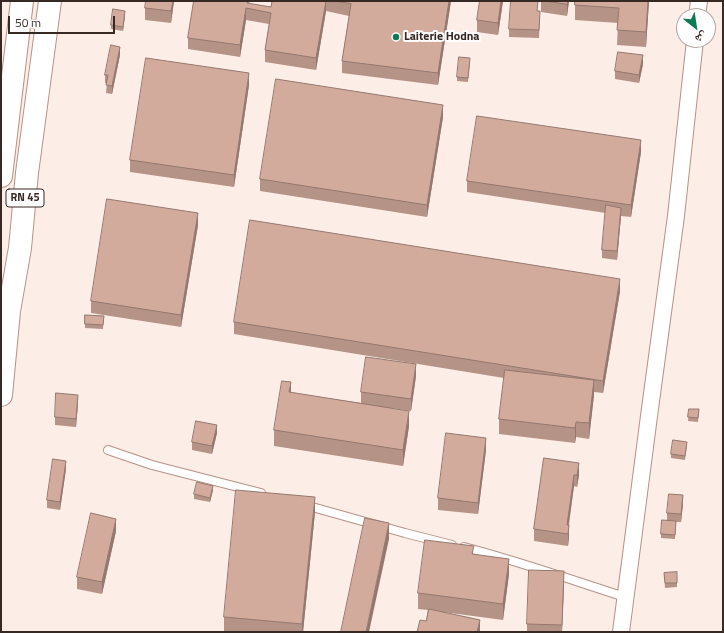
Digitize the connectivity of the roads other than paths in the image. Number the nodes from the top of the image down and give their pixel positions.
1 (50, 1) edge
2 (58, 1) edge
3 (21, 11) edge
4 (46, 26) junction
5 (694, 48) edge
6 (1, 176) edge
7 (1, 395) edge
8 (108, 450) dead end
9 (267, 495) edge
10 (297, 503) edge
11 (625, 597) junction
12 (621, 632) edge

1 - 4 highway, RN 45
2 - 4 lane
3 - 4 lane
3 - 6 highway, RN 45
4 - 7 highway, RN 45
5 - 11 street
8 - 9 lane
10 - 11 lane
11 - 12 street

